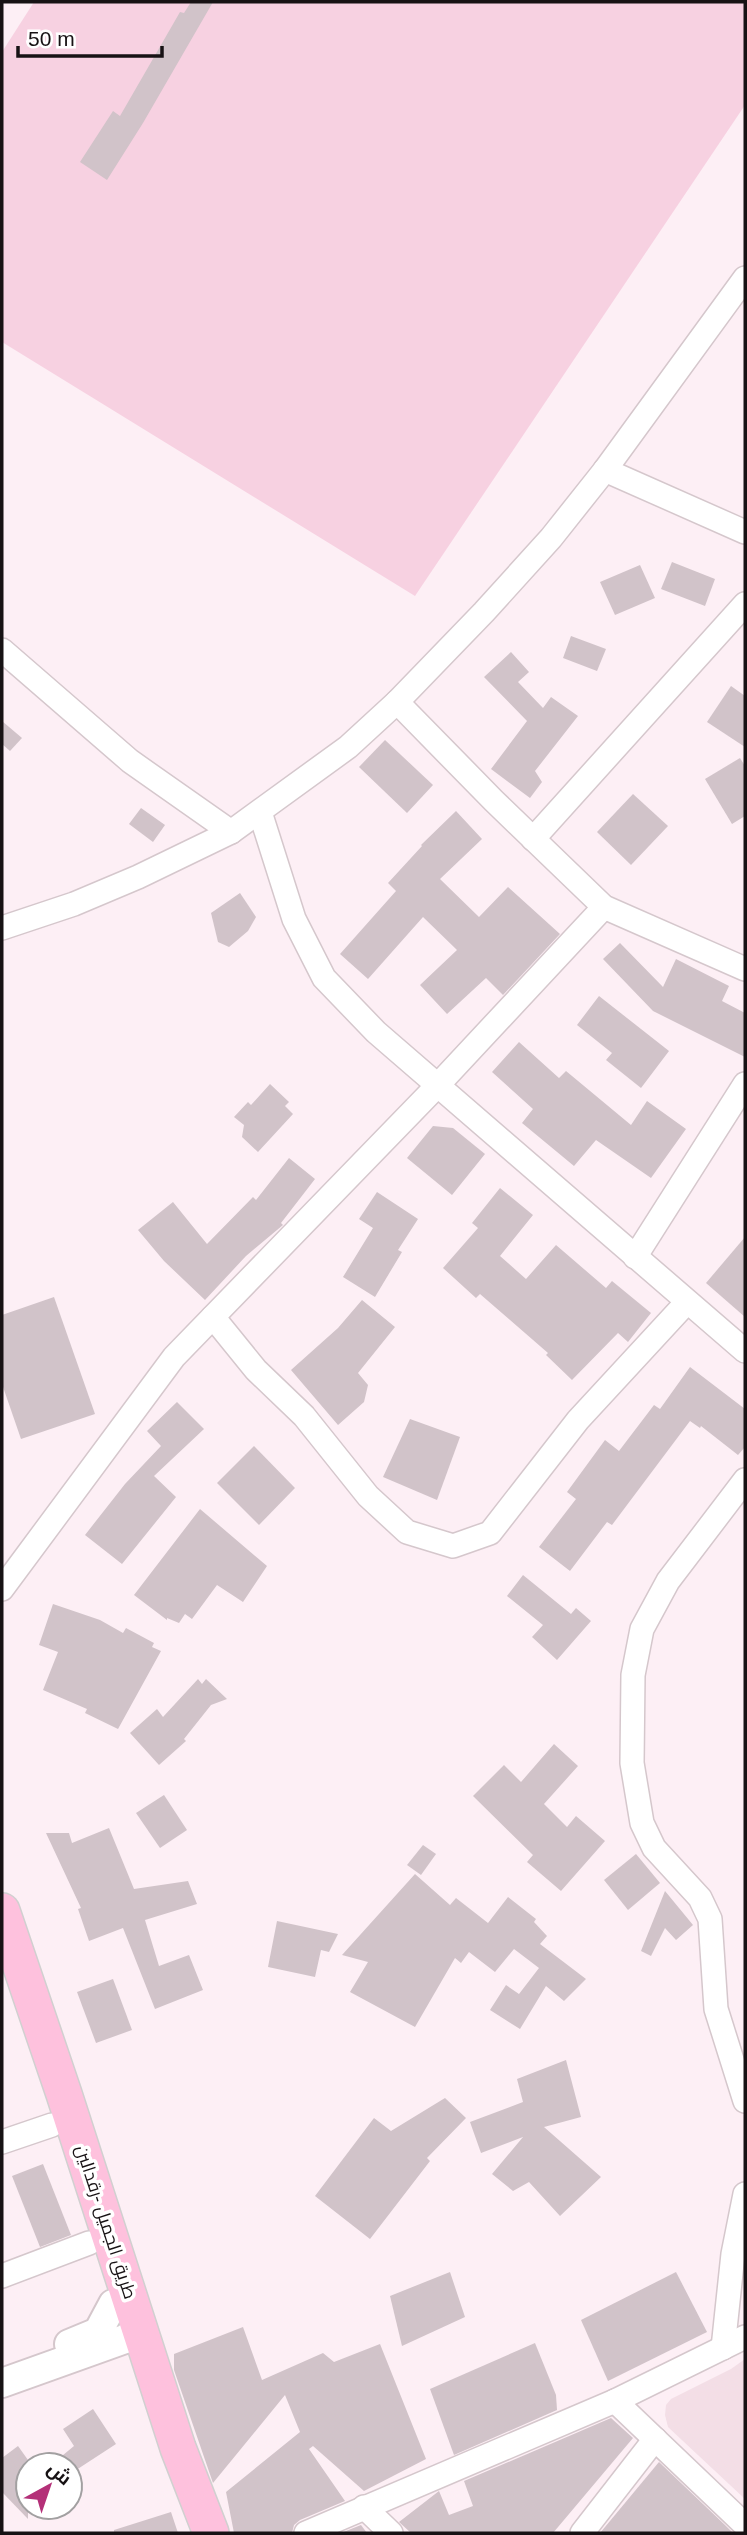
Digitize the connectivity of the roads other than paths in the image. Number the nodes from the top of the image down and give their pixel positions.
1 (745, 278) edge
2 (739, 301) edge
3 (605, 470) junction
4 (745, 532) edge
5 (745, 604) edge
6 (2, 650) edge
7 (397, 702) junction
8 (260, 812) junction
9 (231, 832) junction
10 (533, 839) junction
11 (604, 906) junction
12 (2, 928) edge
13 (745, 969) edge
14 (745, 1084) edge
15 (438, 1086) junction
16 (635, 1257) junction
17 (687, 1302) junction
18 (213, 1317) junction
19 (745, 1352) edge
20 (745, 1480) edge
21 (2, 1589) edge
22 (2, 1911) edge
23 (2, 1980) edge
24 (745, 2101) edge
25 (52, 2125) junction
26 (2, 2142) edge
27 (745, 2194) edge
28 (89, 2243) junction
29 (2, 2276) edge
30 (113, 2304) junction
31 (132, 2334) junction
32 (745, 2337) edge
33 (723, 2348) junction
34 (2, 2365) edge
35 (2, 2383) edge
36 (615, 2401) junction
37 (655, 2439) junction
38 (364, 2507) junction
39 (745, 2525) edge
40 (188, 2533) edge
41 (211, 2533) edge
42 (306, 2533) edge
43 (391, 2533) edge
44 (582, 2533) edge

1 - 2 street
2 - 3 street
3 - 4 street
3 - 7 street
5 - 10 street
6 - 9 street
7 - 8 street
7 - 10 street
8 - 9 street
8 - 15 street
9 - 12 street
10 - 11 street
11 - 13 street
11 - 15 street
14 - 16 street
15 - 16 street
15 - 18 street
16 - 17 street
17 - 18 street
17 - 19 street
18 - 21 street
20 - 24 street
22 - 31 main road, طريق الجميل -رقدالين
23 - 25 main road, طريق الجميل -رقدالين
25 - 26 street
25 - 28 main road, طريق الجميل -رقدالين
27 - 33 street
28 - 29 street
28 - 30 main road, طريق الجميل -رقدالين
30 - 31 main road, طريق الجميل -رقدالين
30 - 34 street
31 - 35 street
31 - 40 main road, طريق الجميل -رقدالين
31 - 41 main road, طريق الجميل -رقدالين
32 - 33 street
33 - 36 street
36 - 37 street
36 - 38 street
37 - 39 street
37 - 44 street
38 - 42 street
38 - 43 street

